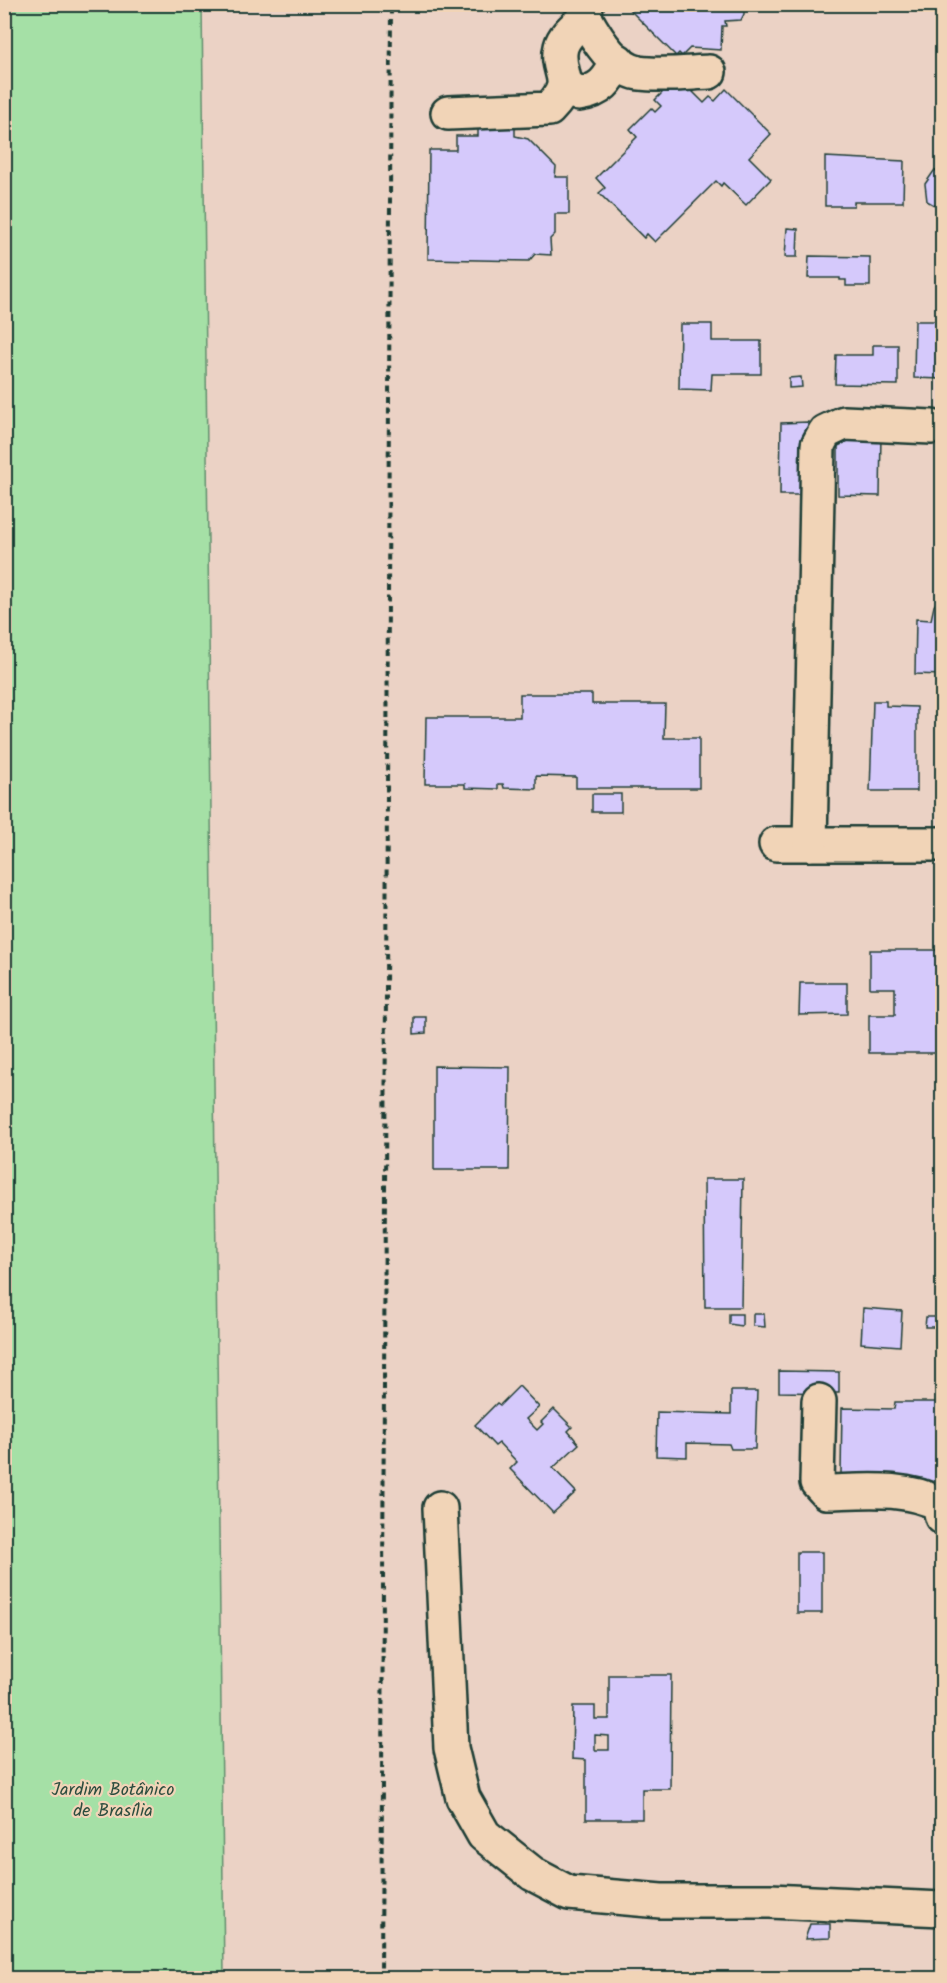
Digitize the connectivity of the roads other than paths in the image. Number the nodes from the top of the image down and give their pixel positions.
1 (586, 11) edge
2 (618, 61) junction
3 (710, 72) dead end
4 (565, 85) junction
5 (448, 113) dead end
6 (932, 427) dead end
7 (776, 844) dead end
8 (810, 844) junction
9 (942, 844) edge
10 (819, 1401) dead end
11 (440, 1508) dead end
12 (941, 1508) edge
13 (942, 1909) edge

1 - 2 street
1 - 4 street
2 - 3 street
2 - 4 street
4 - 5 street
6 - 8 street
7 - 8 street
8 - 9 street
10 - 12 street
11 - 13 street

